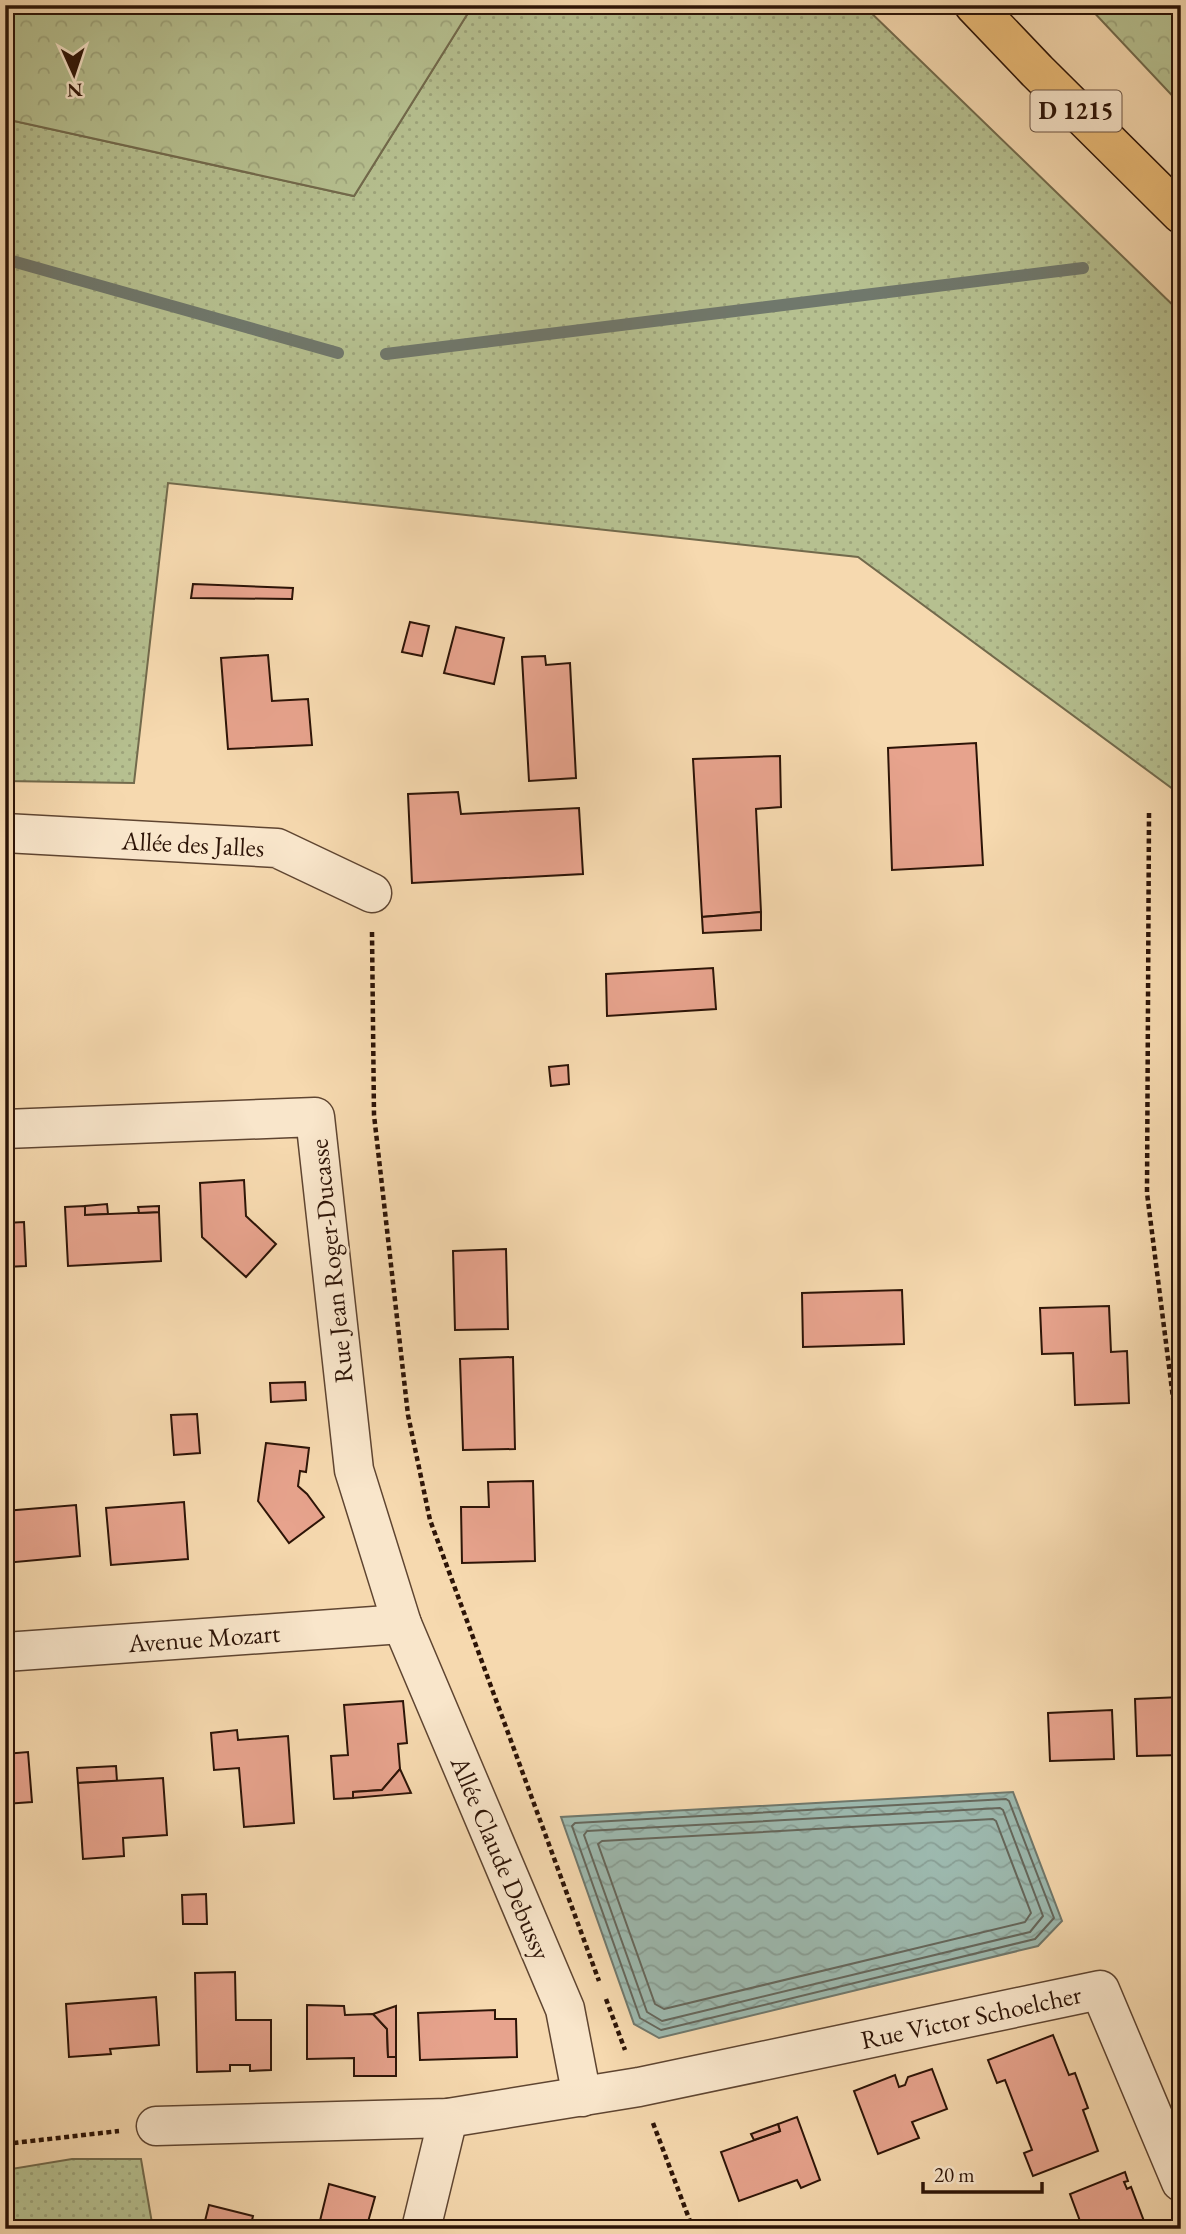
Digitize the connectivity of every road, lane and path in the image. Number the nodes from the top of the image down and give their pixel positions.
1 (974, 5) edge
2 (1181, 214) edge
3 (1149, 813) dead end
4 (5, 832) edge
5 (372, 893) joint
6 (5, 1129) edge
7 (1181, 1461) edge
8 (402, 1624) junction
9 (5, 1652) edge
10 (601, 1984) dead end
11 (606, 1997) dead end
12 (639, 2087) junction
13 (582, 2097) junction
14 (448, 2118) junction
15 (156, 2126) joint
16 (5, 2144) edge
17 (1181, 2182) edge
18 (421, 2229) edge
19 (693, 2229) edge

1 - 2 main road, D 1215
3 - 7 path
4 - 5 street, Allée des Jalles
5 - 10 path
6 - 8 street, Rue Jean Roger-Ducasse
8 - 9 street, Avenue Mozart
8 - 13 street, Allée Claude Debussy
11 - 12 path
12 - 13 street
12 - 17 street, Rue Victor Schoelcher
12 - 19 path
13 - 14 street
14 - 15 street
14 - 18 street
15 - 16 path

